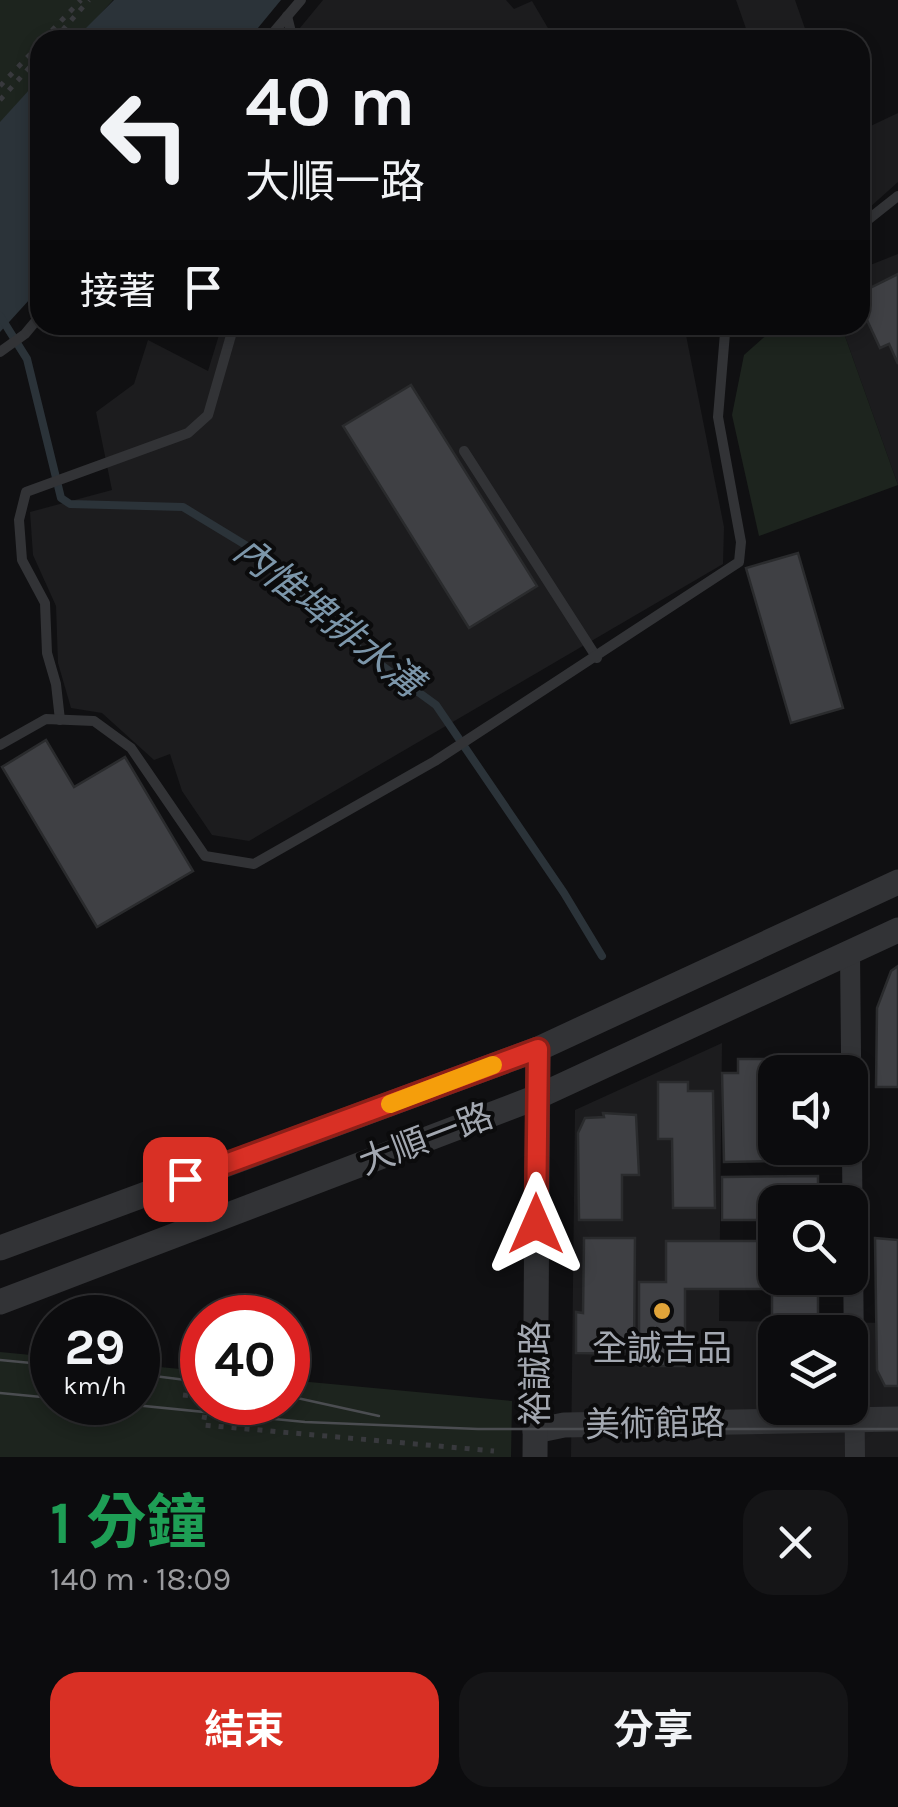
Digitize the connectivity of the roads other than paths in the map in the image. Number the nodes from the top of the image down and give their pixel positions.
1 (301, 0) edge
2 (287, 16) junction
3 (275, 30) edge
4 (290, 30) edge
5 (898, 196) edge
6 (870, 218) edge
7 (30, 327) edge
8 (231, 335) edge
9 (725, 335) edge
10 (2, 350) edge
11 (464, 450) dead end
12 (597, 658) junction
13 (60, 720) junction
14 (0, 745) edge
15 (898, 882) edge
16 (898, 930) edge
17 (850, 952) junction
18 (538, 1049) junction
19 (538, 1097) junction
20 (0, 1248) edge
21 (1, 1299) edge
22 (898, 1419) edge
23 (898, 1434) edge
24 (855, 1437) edge
25 (535, 1444) edge

1 - 2 lane
2 - 3 lane
2 - 4 lane
5 - 6 lane
7 - 10 lane
8 - 13 lane
9 - 12 lane
11 - 12 lane
12 - 13 lane
13 - 14 lane
15 - 18 street, 大順一路
16 - 17 street, 大順一路
17 - 19 street, 大順一路
17 - 24 street
18 - 19 street, 裕誠路
18 - 20 street, 大順一路
19 - 21 street, 大順一路
19 - 25 street, 裕誠路
22 - 24 street, 美術館路
23 - 24 street, 美術館路
24 - 25 street, 美術館路

